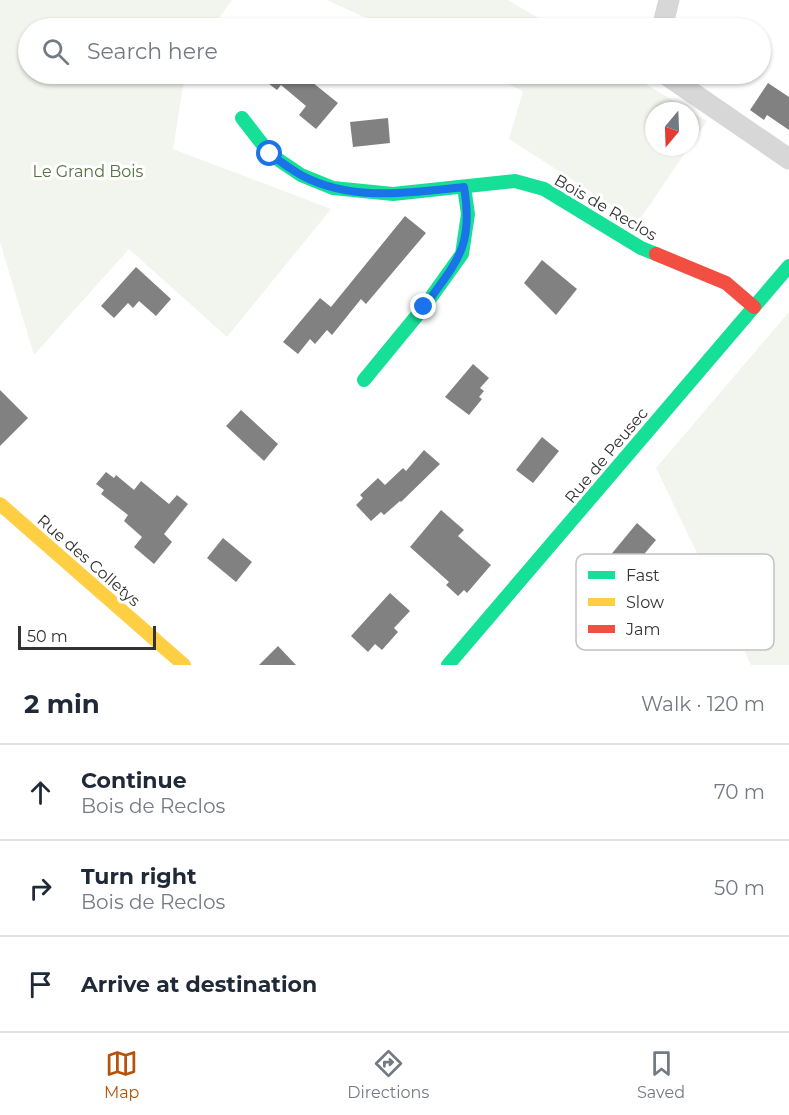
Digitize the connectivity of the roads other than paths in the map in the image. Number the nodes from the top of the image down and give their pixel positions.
1 (669, 0) edge
2 (664, 18) edge
3 (680, 84) edge
4 (242, 118) dead end
5 (789, 159) edge
6 (464, 187) junction
7 (789, 266) edge
8 (754, 307) junction
9 (364, 380) dead end
10 (0, 504) edge
11 (184, 665) edge
12 (448, 665) edge

1 - 2 street
3 - 5 street
4 - 6 street, Bois de Reclos
6 - 8 street, Bois de Reclos
6 - 9 street
7 - 8 street, Rue de Peusec
8 - 12 street, Rue de Peusec
10 - 11 street, Rue des Colletys

